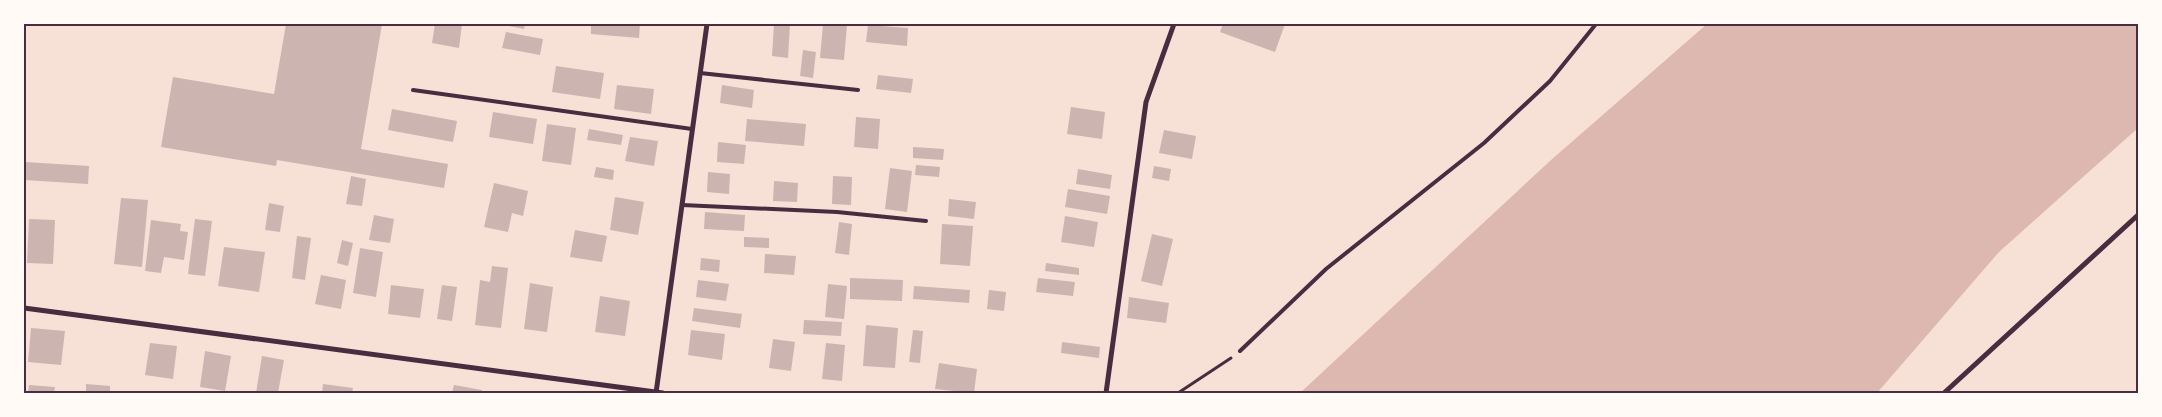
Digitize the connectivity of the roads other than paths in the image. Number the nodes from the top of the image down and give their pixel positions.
1 (707, 24) edge
2 (1174, 24) edge
3 (1596, 24) edge
4 (700, 73) junction
5 (413, 90) dead end
6 (858, 90) dead end
7 (692, 129) junction
8 (682, 205) junction
9 (2138, 215) edge
10 (926, 221) dead end
11 (24, 308) edge
12 (1240, 351) road end
13 (656, 393) edge
14 (663, 393) edge
15 (1106, 393) edge
16 (1944, 393) edge

1 - 4 street
2 - 15 street
3 - 12 lane
4 - 6 lane
4 - 7 street
5 - 7 lane
7 - 8 street
8 - 10 lane
8 - 13 street
9 - 16 street
11 - 13 street
13 - 14 street

